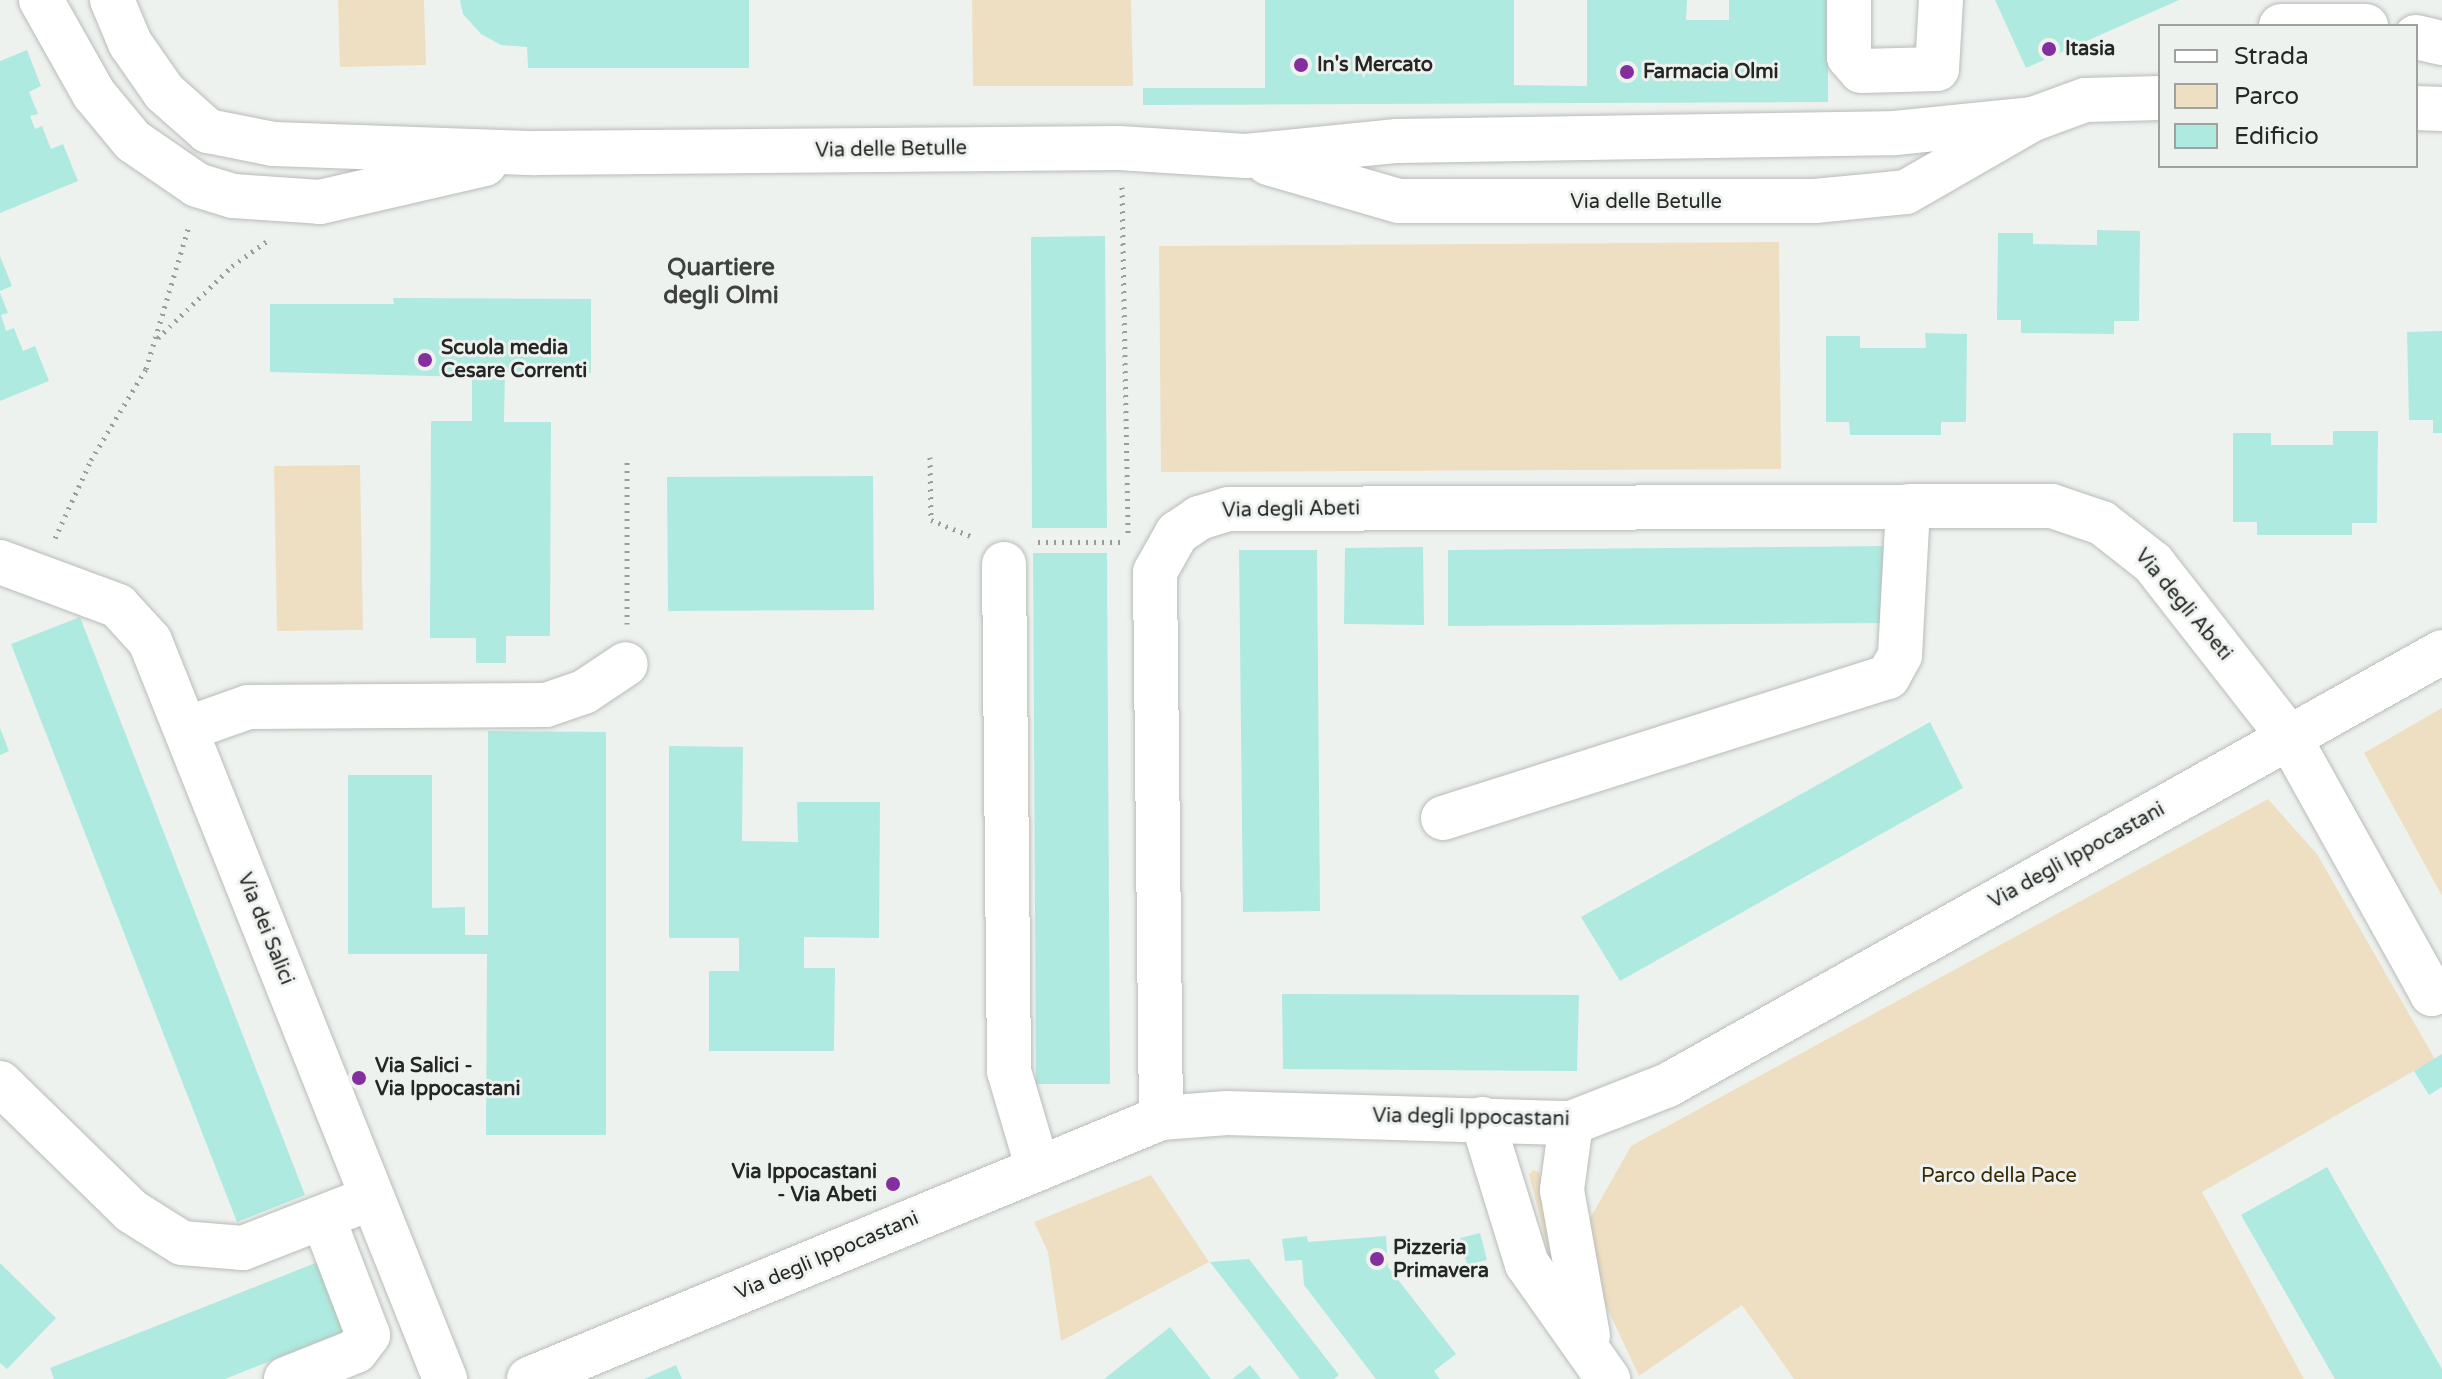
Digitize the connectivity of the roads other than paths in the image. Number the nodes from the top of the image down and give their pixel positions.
1 (41, 0) edge
2 (112, 0) edge
3 (1849, 0) edge
4 (1941, 0) edge
5 (2418, 37) edge
6 (2442, 43) edge
7 (2158, 68) edge
8 (2102, 97) junction
9 (2158, 98) edge
10 (2418, 108) edge
11 (2442, 109) edge
12 (2033, 119) junction
13 (536, 153) junction
14 (1246, 156) junction
15 (1908, 506) junction
16 (0, 562) edge
17 (1004, 564) dead end
18 (2442, 652) edge
19 (626, 664) road end
20 (186, 729) junction
21 (2289, 737) junction
22 (1443, 818) dead end
23 (2442, 989) edge
24 (0, 1083) edge
25 (1161, 1118) junction
26 (1482, 1119) junction
27 (1571, 1123) junction
28 (1038, 1169) junction
29 (371, 1198) junction
30 (323, 1218) junction
31 (1600, 1366) edge
32 (286, 1379) edge
33 (445, 1379) edge
34 (529, 1379) edge

1 - 13 street, Via delle Betulle
2 - 13 street, Via delle Betulle
3 - 4 street
5 - 6 street
7 - 8 street, Via delle Betulle
8 - 9 street, Via delle Betulle
8 - 12 street, Via delle Betulle
10 - 11 street
12 - 14 street, Via delle Betulle
12 - 14 street, Via delle Betulle
13 - 14 street, Via delle Betulle
15 - 21 street, Via degli Abeti
15 - 22 street
15 - 25 street, Via degli Abeti
16 - 20 street, Via dei Salici
17 - 28 street
18 - 21 street, Via degli Ippocastani
19 - 20 street
20 - 29 street, Via dei Salici
21 - 23 street, Via degli Abeti
21 - 27 street, Via degli Ippocastani
24 - 30 street
25 - 26 street, Via degli Ippocastani
25 - 28 street, Via degli Ippocastani
26 - 27 street, Via degli Ippocastani
26 - 31 street
27 - 31 street
28 - 34 street, Via degli Ippocastani
29 - 30 street
29 - 33 street, Via dei Salici
30 - 32 street

